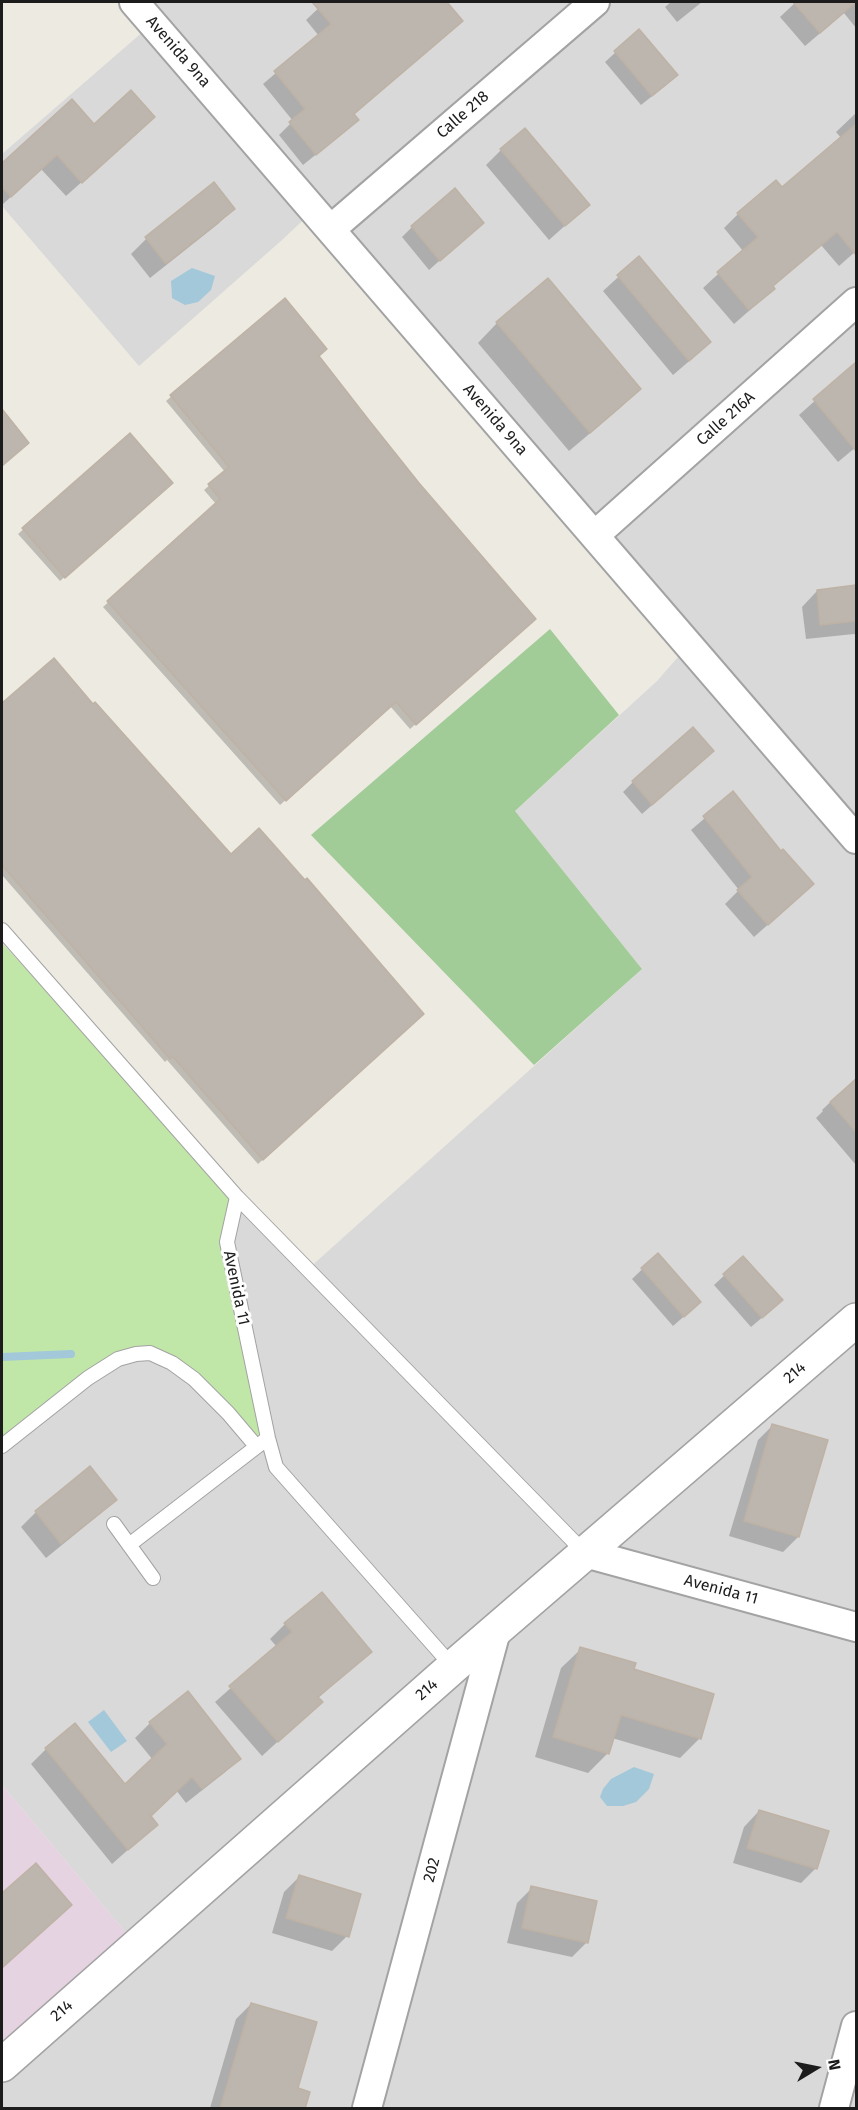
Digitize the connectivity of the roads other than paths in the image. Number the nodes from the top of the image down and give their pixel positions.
1 (134, 2) edge
2 (595, 2) edge
3 (331, 229) junction
4 (856, 302) edge
5 (594, 535) junction
6 (856, 839) edge
7 (2, 930) edge
8 (237, 1197) junction
9 (856, 1320) edge
10 (262, 1442) junction
11 (2, 1446) edge
12 (114, 1524) dead end
13 (129, 1545) junction
14 (585, 1553) junction
15 (153, 1578) dead end
16 (856, 1627) edge
17 (496, 1630) junction
18 (453, 1667) junction
19 (856, 2026) edge
20 (2, 2065) edge
21 (368, 2109) edge
22 (834, 2109) edge

1 - 3 street, Avenida 9na
2 - 3 street, Calle 218
3 - 5 street, Avenida 9na
4 - 5 street, Calle 216A
5 - 6 street, Avenida 9na
7 - 8 lane
8 - 10 lane, Avenida 11
8 - 14 lane
9 - 14 street, 214
10 - 11 lane
10 - 13 lane
10 - 18 lane, Avenida 11
12 - 13 lane
13 - 15 lane
14 - 16 street, Avenida 11
14 - 17 street, 214
17 - 18 street, 214
17 - 21 street, 202
18 - 20 street, 214
19 - 22 street

